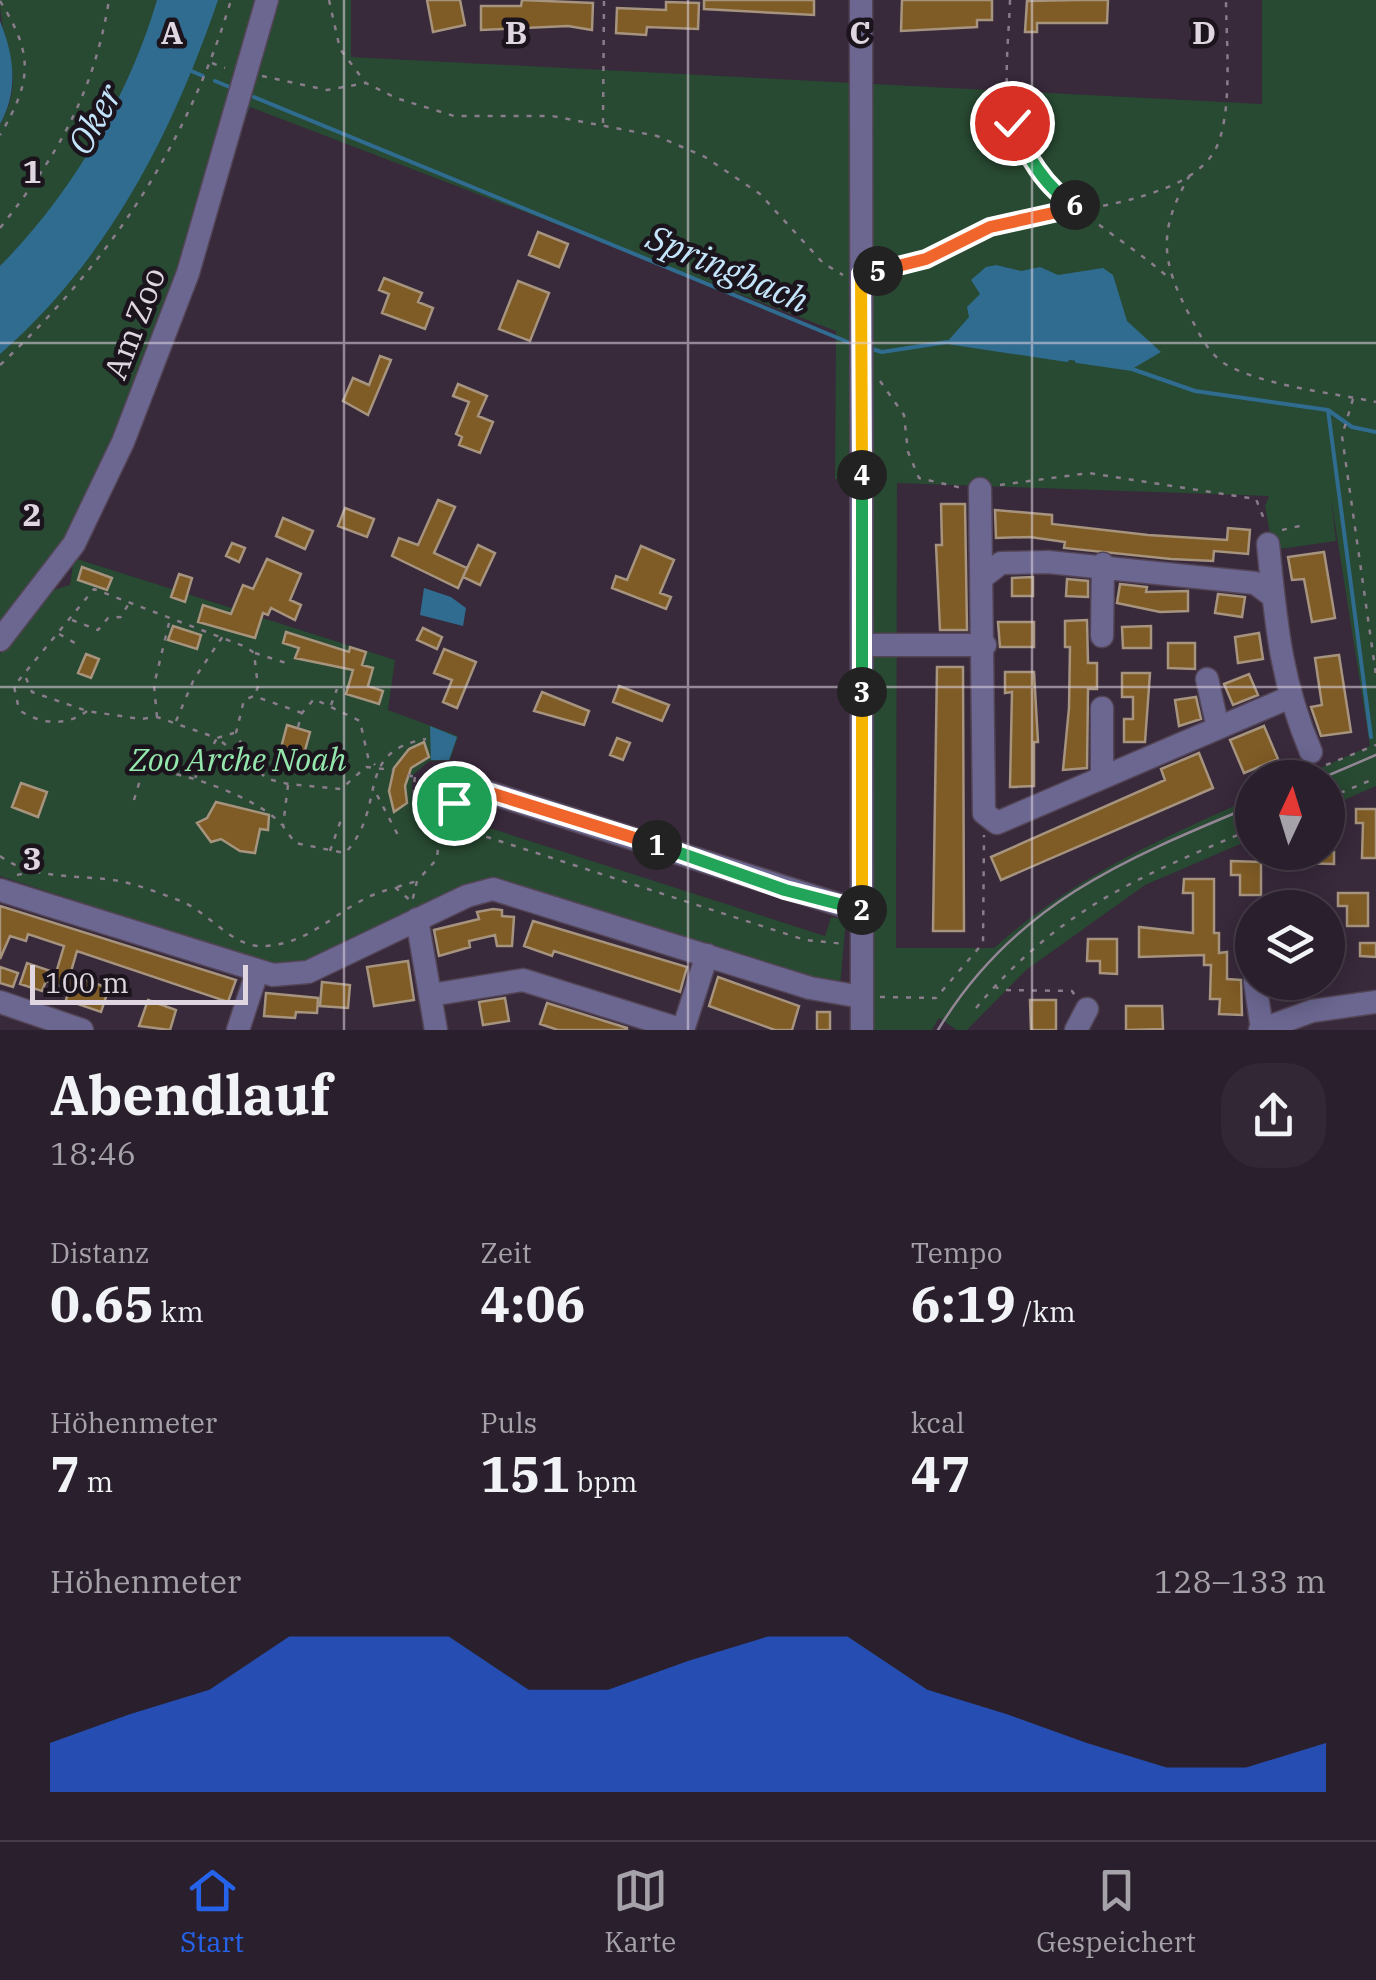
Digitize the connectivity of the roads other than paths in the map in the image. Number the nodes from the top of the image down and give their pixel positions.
1 (267, 0) edge
2 (862, 0) edge
3 (980, 489) road end
4 (1268, 540) road end
5 (1103, 564) junction
6 (984, 577) junction
7 (1271, 595) junction
8 (1102, 636) dead end
9 (0, 640) edge
10 (862, 645) junction
11 (985, 646) junction
12 (1207, 679) dead end
13 (1288, 698) junction
14 (1102, 708) dead end
15 (1218, 728) junction
16 (1310, 752) road end
17 (1102, 778) junction
18 (471, 788) dead end
19 (0, 890) edge
20 (862, 912) junction
21 (417, 919) junction
22 (707, 955) junction
23 (258, 972) junction
24 (430, 995) junction
25 (862, 997) junction
26 (1257, 1000) edge
27 (0, 1002) edge
28 (1376, 1002) edge
29 (1261, 1029) edge
30 (82, 1030) edge
31 (238, 1030) edge
32 (436, 1030) edge
33 (683, 1030) edge
34 (862, 1030) edge

1 - 9 street, Am Zoo
2 - 10 street
3 - 6 street
4 - 7 street
5 - 6 street
5 - 7 street
5 - 8 street
6 - 11 street
7 - 13 street
10 - 11 street
10 - 20 street
11 - 17 street
12 - 15 street
13 - 15 street
13 - 16 street
14 - 17 street
15 - 17 street
18 - 20 street
19 - 23 street
20 - 25 street
21 - 22 street
21 - 23 street
21 - 24 street
22 - 25 street
22 - 33 street
23 - 31 street
24 - 32 street
24 - 33 street
25 - 34 street
26 - 29 street
27 - 30 street
28 - 29 street

